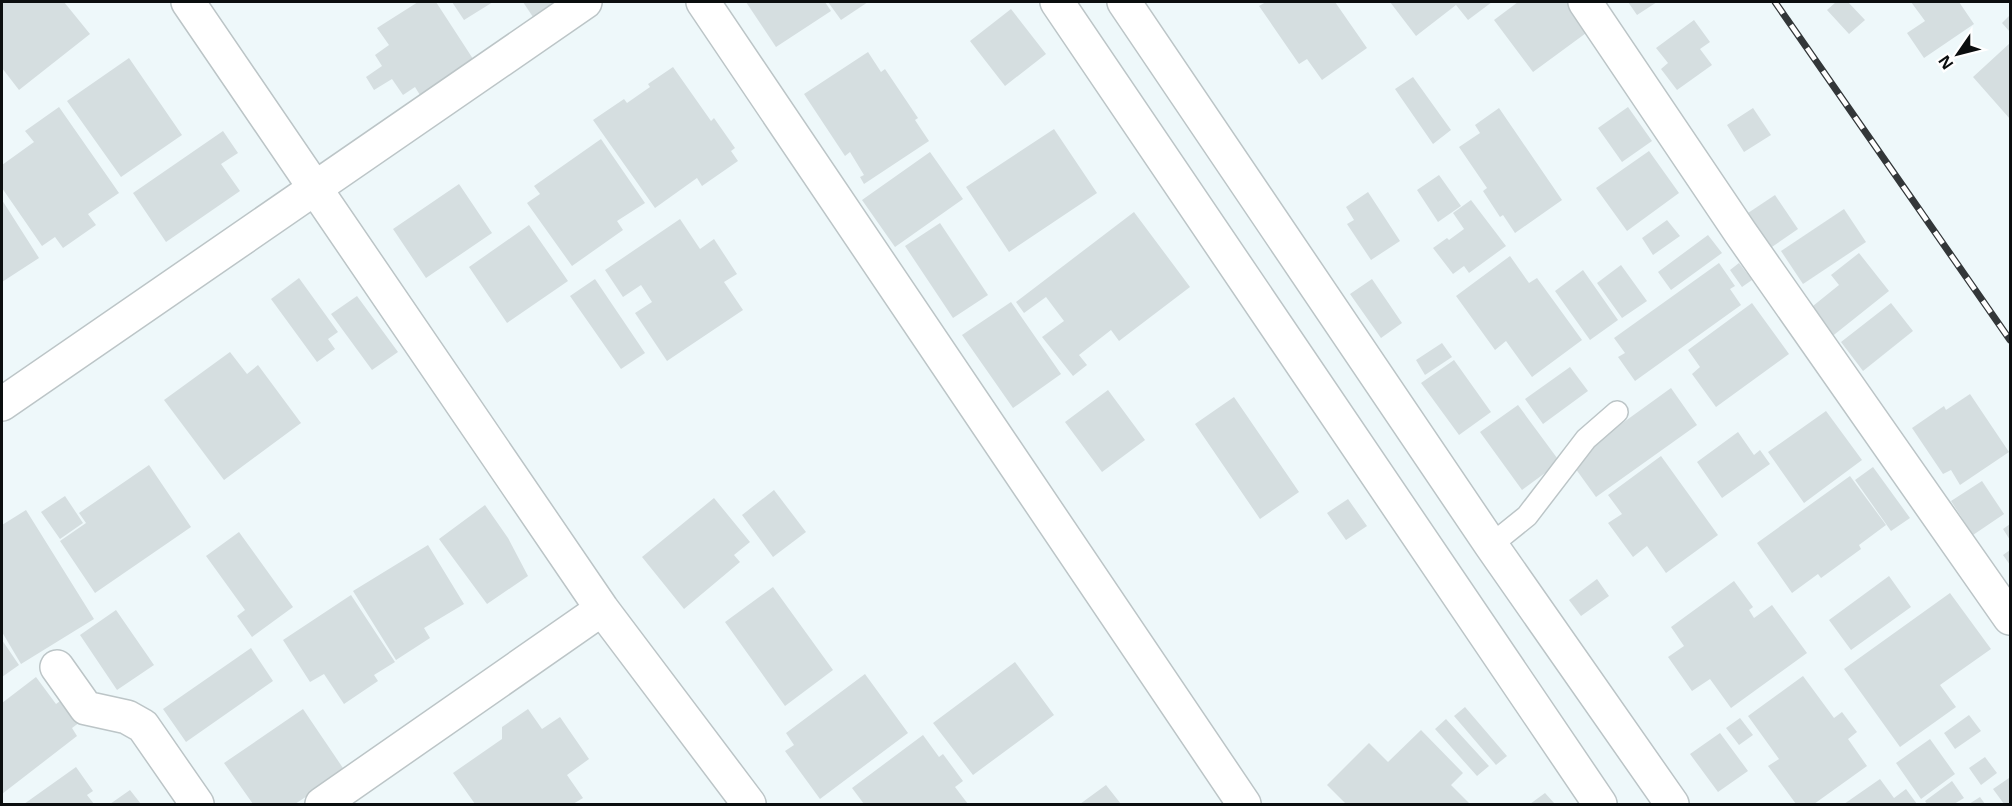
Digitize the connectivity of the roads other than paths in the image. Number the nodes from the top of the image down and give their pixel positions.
1 (189, 2) edge
2 (585, 2) edge
3 (703, 2) edge
4 (1058, 2) edge
5 (1124, 2) edge
6 (1585, 2) edge
7 (314, 187) junction
8 (2, 404) edge
9 (1617, 412) dead end
10 (1491, 545) junction
11 (602, 609) junction
12 (2010, 618) edge
13 (57, 667) dead end
14 (197, 804) edge
15 (322, 804) edge
16 (749, 804) edge
17 (1244, 804) edge
18 (1600, 804) edge
19 (1672, 804) edge

1 - 7 street
2 - 7 street
3 - 17 street
4 - 18 street
5 - 10 street
6 - 12 street
7 - 8 street
7 - 11 street
9 - 10 lane
10 - 19 street
11 - 15 street
11 - 16 street
13 - 14 street

